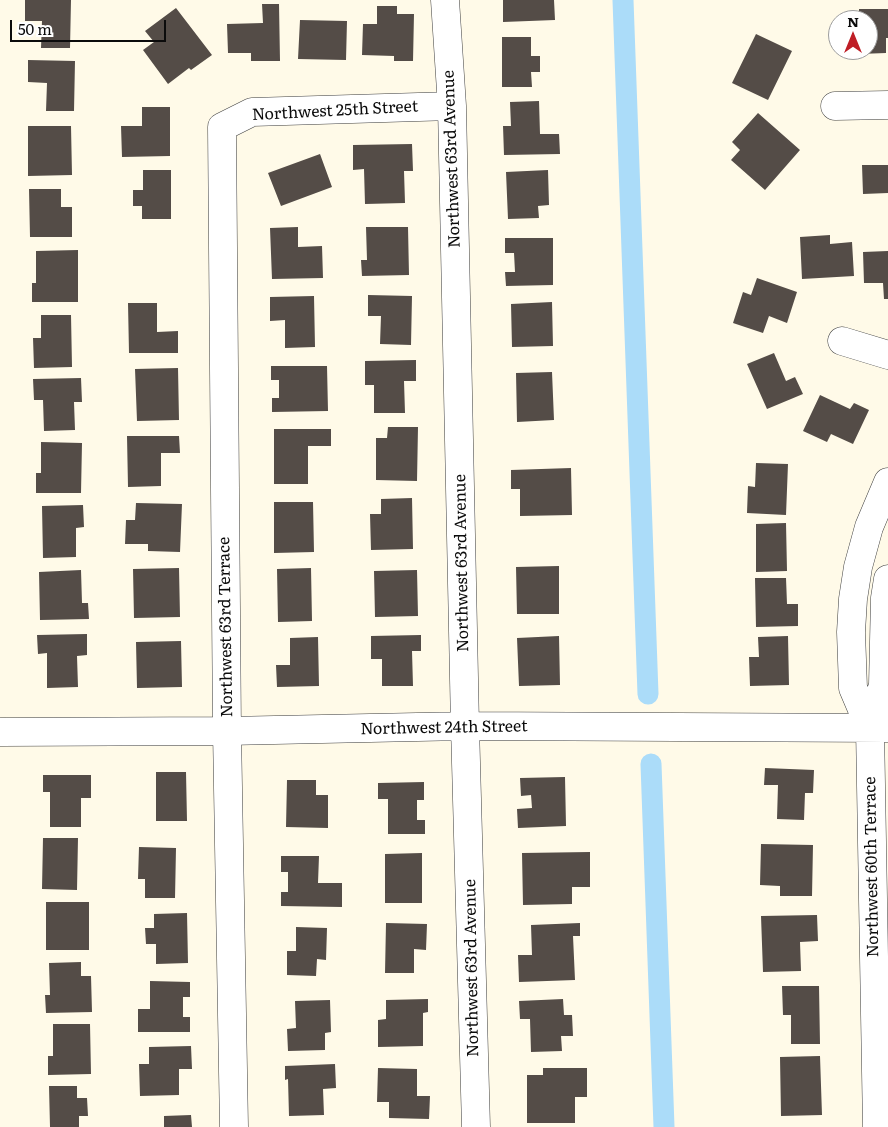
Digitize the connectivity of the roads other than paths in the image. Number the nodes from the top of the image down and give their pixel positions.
1 (445, 0) edge
2 (888, 105) edge
3 (452, 106) junction
4 (835, 106) dead end
5 (222, 127) joint
6 (842, 341) dead end
7 (888, 355) edge
8 (888, 482) edge
9 (887, 592) edge
10 (853, 600) junction
11 (466, 726) junction
12 (879, 728) edge
13 (227, 731) junction
14 (0, 732) edge
15 (234, 1127) edge
16 (476, 1127) edge
17 (877, 1127) edge

1 - 3 street, Northwest 63rd Avenue
2 - 4 street
3 - 5 street, Northwest 25th Street
3 - 11 street, Northwest 63rd Avenue
5 - 13 street, Northwest 63rd Terrace
6 - 7 street
8 - 10 street, Northwest 60th Terrace
9 - 10 street
9 - 12 street, Northwest 60th Terrace
10 - 12 street, Northwest 60th Terrace
11 - 12 street, Northwest 24th Street
11 - 13 street, Northwest 24th Street
11 - 16 street, Northwest 63rd Avenue
12 - 17 street, Northwest 60th Terrace
13 - 14 street, Northwest 24th Street
13 - 15 street, Northwest 63rd Terrace

